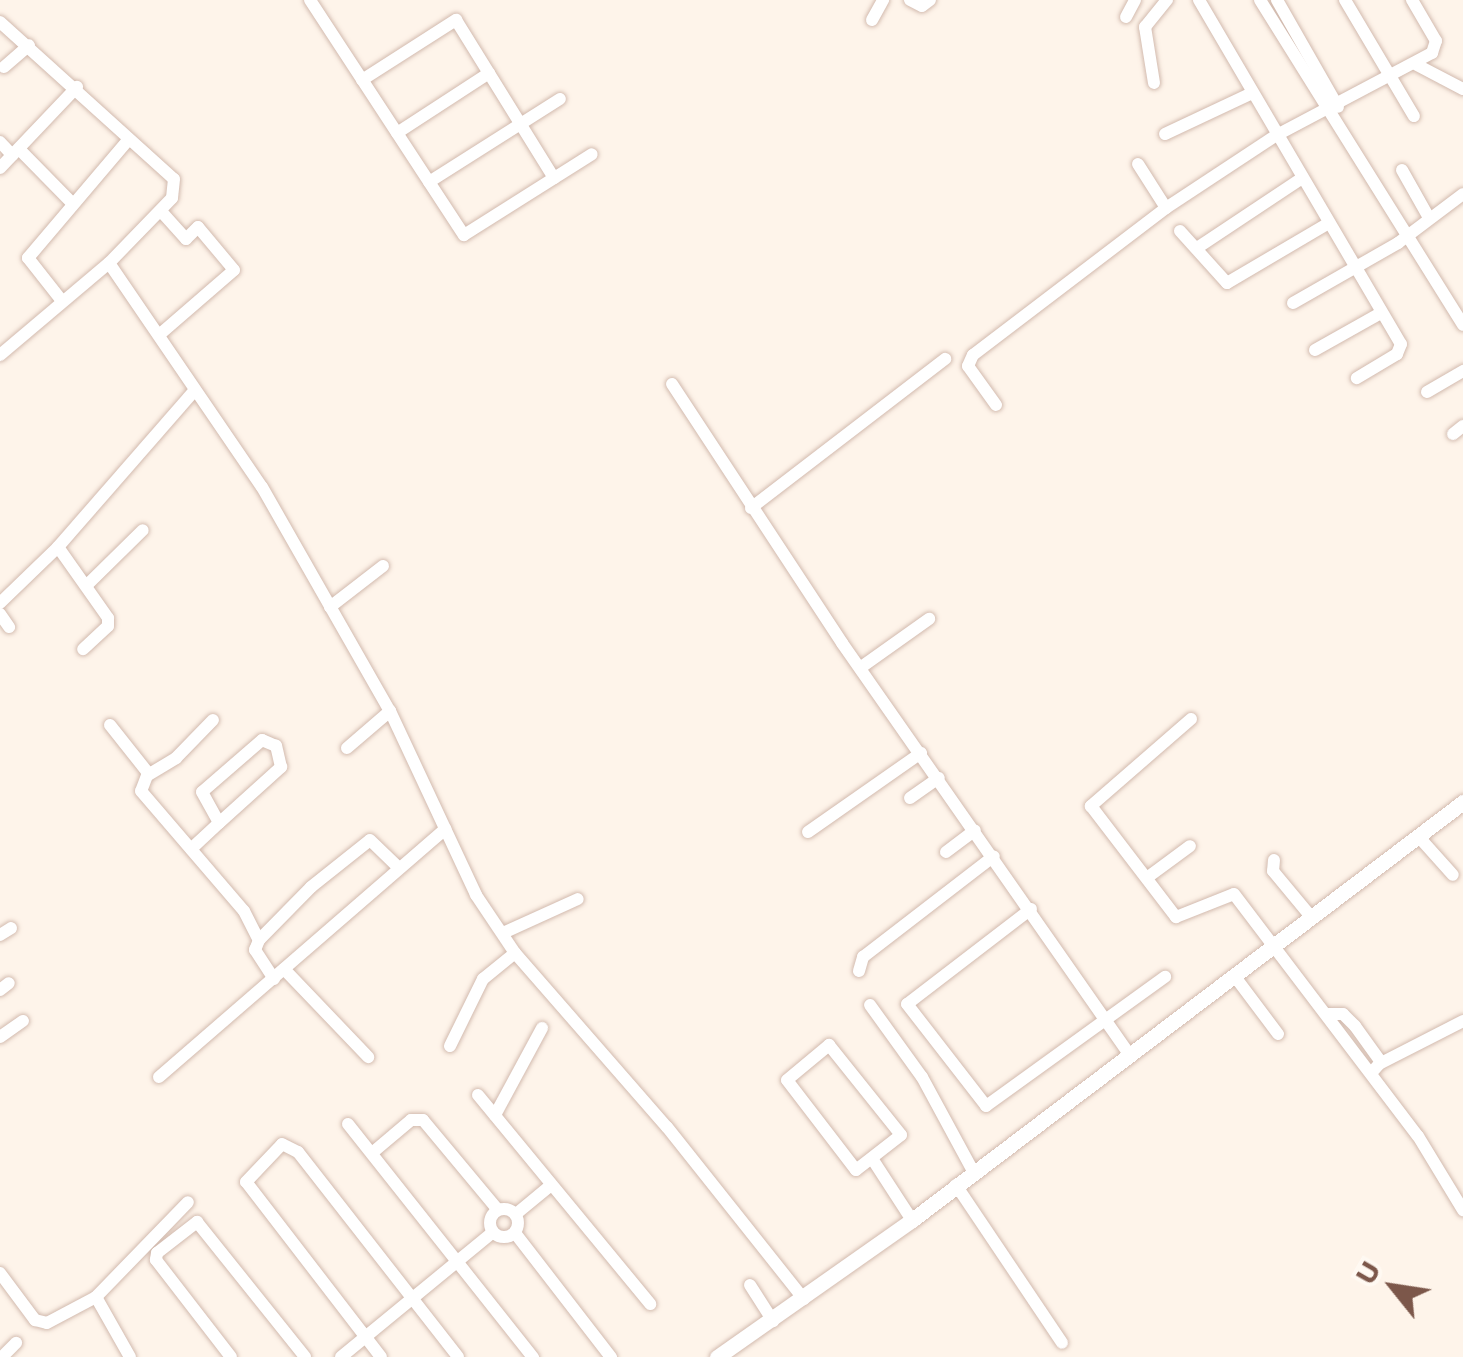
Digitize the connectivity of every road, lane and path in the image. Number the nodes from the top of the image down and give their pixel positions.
1 (310, 0) edge
2 (883, 0) edge
3 (910, 0) edge
4 (930, 0) edge
5 (1136, 0) edge
6 (1167, 0) edge
7 (1199, 0) edge
8 (1260, 0) edge
9 (1278, 0) edge
10 (1344, 0) edge
11 (1412, 0) edge
12 (1126, 17) dead end
13 (872, 20) dead end
14 (0, 22) edge
15 (30, 45) junction
16 (1417, 65) junction
17 (4, 67) dead end
18 (489, 73) junction
19 (1390, 77) junction
20 (362, 80) junction
21 (1154, 83) dead end
22 (77, 87) junction
23 (1463, 89) edge
24 (1250, 94) junction
25 (560, 99) dead end
26 (1337, 102) junction
27 (1323, 110) junction
28 (1414, 116) dead end
29 (521, 124) junction
30 (1340, 125) junction
31 (397, 133) junction
32 (1165, 134) dead end
33 (1275, 136) junction
34 (129, 139) junction
35 (0, 142) edge
36 (15, 152) junction
37 (592, 154) dead end
38 (1138, 164) dead end
39 (0, 168) edge
40 (1402, 170) dead end
41 (554, 178) junction
42 (1301, 179) junction
43 (429, 182) junction
44 (1463, 194) edge
45 (73, 204) junction
46 (1166, 208) junction
47 (160, 211) junction
48 (1429, 218) junction
49 (1327, 224) junction
50 (1180, 231) dead end
51 (1408, 234) junction
52 (1197, 248) junction
53 (109, 263) junction
54 (1354, 269) junction
55 (62, 301) junction
56 (1293, 302) dead end
57 (1380, 313) junction
58 (1463, 325) edge
59 (159, 336) junction
60 (1315, 350) dead end
61 (0, 356) edge
62 (944, 360) dead end
63 (1463, 370) edge
64 (1357, 378) dead end
65 (672, 384) dead end
66 (195, 390) junction
67 (1427, 392) dead end
68 (996, 405) dead end
69 (750, 508) junction
70 (143, 530) dead end
71 (58, 547) junction
72 (383, 566) dead end
73 (86, 585) junction
74 (0, 603) edge
75 (330, 606) junction
76 (0, 614) edge
77 (929, 620) dead end
78 (9, 628) dead end
79 (83, 649) dead end
80 (860, 668) junction
81 (390, 712) junction
82 (213, 720) dead end
83 (1192, 720) dead end
84 (110, 725) dead end
85 (347, 748) dead end
86 (921, 753) junction
87 (148, 775) junction
88 (939, 778) junction
89 (910, 798) dead end
90 (1463, 802) edge
91 (220, 823) junction
92 (445, 829) junction
93 (975, 830) junction
94 (808, 832) dead end
95 (1418, 836) junction
96 (1190, 846) dead end
97 (191, 848) junction
98 (946, 852) dead end
99 (994, 856) junction
100 (1274, 860) dead end
101 (398, 867) junction
102 (1452, 875) dead end
103 (1148, 877) junction
104 (578, 899) dead end
105 (1031, 909) junction
106 (1312, 918) junction
107 (503, 932) junction
108 (259, 940) junction
109 (1274, 948) junction
110 (515, 953) junction
111 (860, 972) dead end
112 (279, 974) junction
113 (1165, 977) dead end
114 (1236, 978) junction
115 (870, 1005) dead end
116 (23, 1020) dead end
117 (1463, 1021) edge
118 (1107, 1022) junction
119 (542, 1028) dead end
120 (1278, 1034) dead end
121 (0, 1037) edge
122 (450, 1046) dead end
123 (1129, 1054) junction
124 (368, 1057) dead end
125 (1377, 1068) junction
126 (159, 1077) dead end
127 (478, 1095) dead end
128 (495, 1115) junction
129 (348, 1124) dead end
130 (372, 1154) junction
131 (877, 1166) junction
132 (974, 1170) junction
133 (551, 1185) junction
134 (956, 1185) junction
135 (188, 1202) dead end
136 (498, 1210) junction
137 (1463, 1210) edge
138 (516, 1214) junction
139 (912, 1220) junction
140 (492, 1232) junction
141 (514, 1233) junction
142 (456, 1262) junction
143 (0, 1273) edge
144 (750, 1285) dead end
145 (96, 1297) junction
146 (804, 1298) junction
147 (411, 1299) junction
148 (650, 1304) dead end
149 (773, 1321) junction
150 (365, 1338) junction
151 (16, 1343) dead end
152 (1062, 1343) dead end
153 (607, 1352) edge
154 (2, 1357) edge
155 (130, 1357) edge
156 (232, 1357) edge
157 (305, 1357) edge
158 (341, 1357) edge
159 (381, 1357) edge
160 (458, 1357) edge
161 (532, 1357) edge
162 (717, 1357) edge

1 - 20 street
2 - 13 street
3 - 4 street
5 - 12 street
6 - 21 street
7 - 24 street
8 - 27 street
9 - 26 street
10 - 19 street
11 - 16 street
14 - 15 street
15 - 17 street
15 - 22 street
16 - 19 street
16 - 23 street
18 - 20 street
18 - 29 street
18 - 31 street
19 - 26 street
19 - 28 street
20 - 31 street
22 - 34 street
22 - 36 street
24 - 32 street
24 - 33 street
25 - 29 street
26 - 27 street
26 - 30 street
27 - 30 street
27 - 33 street
29 - 41 street
29 - 43 street
30 - 51 street
31 - 43 street
33 - 42 street
33 - 46 street
34 - 45 street
34 - 47 street
35 - 36 street
36 - 39 street
36 - 45 street
37 - 41 street
38 - 46 street
40 - 48 street
41 - 43 street
42 - 49 street
42 - 52 street
44 - 48 street
45 - 55 street
46 - 68 street
47 - 53 street
47 - 59 street
48 - 51 street
49 - 52 street
49 - 54 street
50 - 52 street
51 - 54 street
51 - 58 street
53 - 55 street
53 - 59 street
54 - 56 street
54 - 57 street
55 - 61 street
57 - 60 street
57 - 64 street
59 - 66 street
62 - 69 street
63 - 67 street
65 - 69 street
66 - 71 street
66 - 75 street
69 - 80 street
70 - 73 street
71 - 73 street
71 - 74 street
72 - 75 street
73 - 79 street
75 - 81 street
76 - 78 street
77 - 80 street
80 - 86 street
81 - 85 street
81 - 92 street
82 - 87 street
83 - 103 street
84 - 87 street
86 - 88 street
86 - 94 street
87 - 97 street
88 - 89 street
88 - 93 street
90 - 95 street
91 - 91 street
91 - 97 street
92 - 101 street
92 - 107 street
93 - 98 street
93 - 99 street
95 - 102 street
95 - 106 street
96 - 103 street
97 - 108 street
99 - 105 street
99 - 111 street
100 - 106 street
101 - 108 street
101 - 112 street
103 - 109 street
104 - 107 street
105 - 118 street
105 - 118 street
106 - 109 street
107 - 110 street
108 - 112 street
109 - 114 street
109 - 125 street
110 - 122 street
110 - 146 street
112 - 124 street
112 - 126 street
113 - 118 street
114 - 120 street
114 - 123 street
115 - 132 street
116 - 121 street
117 - 125 street
118 - 123 street
119 - 128 street
123 - 132 street
125 - 137 street
127 - 128 street
128 - 133 street
129 - 130 street
130 - 136 street
130 - 142 street
131 - 131 street
131 - 139 street
132 - 134 street
133 - 138 street
133 - 148 street
134 - 139 street
134 - 152 street
135 - 145 street
136 - 138 street
136 - 140 street
138 - 141 street
139 - 146 street
140 - 141 street
140 - 142 street
141 - 153 street
142 - 147 street
142 - 161 street
143 - 145 street
144 - 149 street
145 - 155 street
146 - 149 street
147 - 150 street
147 - 150 street
147 - 160 street
149 - 162 street
150 - 158 street
150 - 159 street
151 - 154 street
156 - 157 street

